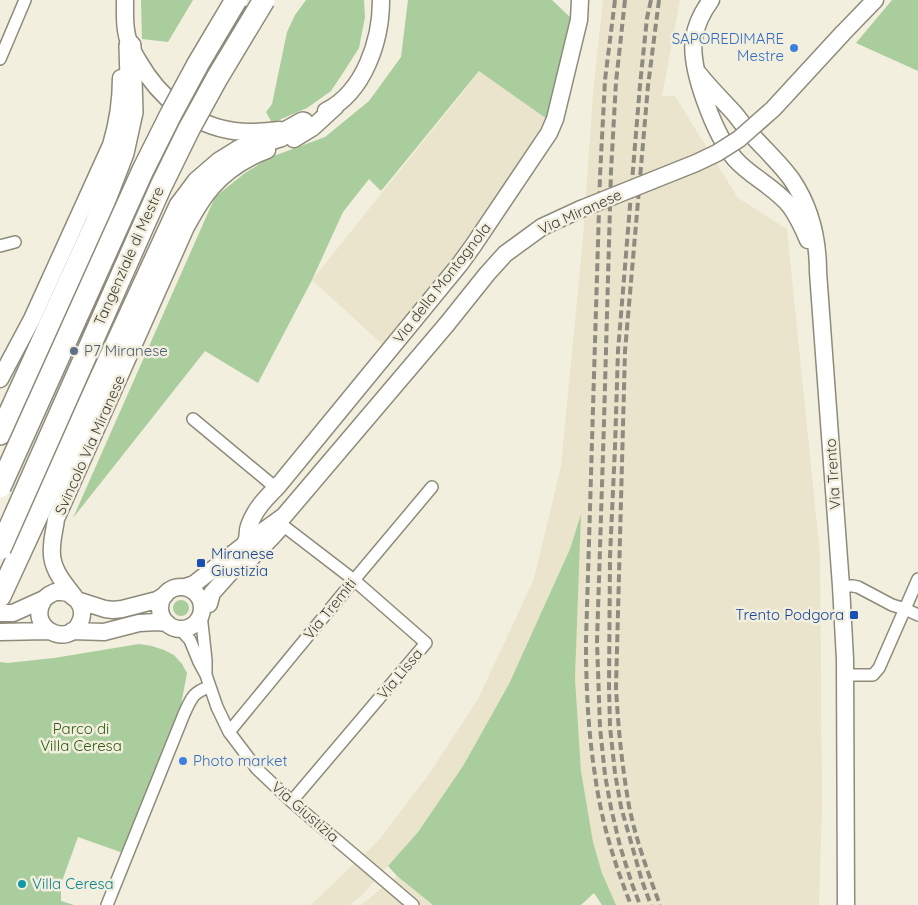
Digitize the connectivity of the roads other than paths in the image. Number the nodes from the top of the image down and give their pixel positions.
1 (25, 0) edge
2 (118, 0) edge
3 (125, 0) edge
4 (236, 0) edge
5 (264, 0) edge
6 (381, 0) edge
7 (580, 0) edge
8 (711, 0) edge
9 (874, 0) edge
10 (127, 31) junction
11 (0, 59) edge
12 (698, 73) junction
13 (336, 106) junction
14 (302, 123) junction
15 (15, 242) dead end
16 (0, 246) edge
17 (818, 272) junction
18 (0, 380) edge
19 (192, 419) dead end
20 (0, 434) edge
21 (278, 486) junction
22 (0, 487) edge
23 (432, 487) dead end
24 (275, 521) junction
25 (244, 545) junction
26 (0, 549) edge
27 (918, 579) edge
28 (354, 580) junction
29 (841, 586) junction
30 (186, 587) junction
31 (165, 595) junction
32 (0, 596) edge
33 (75, 598) junction
34 (44, 599) junction
35 (905, 609) junction
36 (204, 610) junction
37 (0, 613) edge
38 (918, 615) edge
39 (174, 626) junction
40 (48, 631) junction
41 (72, 631) junction
42 (0, 632) edge
43 (206, 675) junction
44 (845, 676) junction
45 (209, 686) junction
46 (229, 732) junction
47 (292, 802) junction
48 (107, 905) edge
49 (413, 905) edge
50 (846, 905) edge

1 - 11 street
2 - 10 street
3 - 10 street
4 - 22 highway, Tangenziale di Mestre, bridge
5 - 26 highway, Tangenziale di Mestre, bridge
6 - 13 street, Svincolo Via Miranese
7 - 21 street, Via della Montagnola
8 - 12 street, Via Trento
9 - 24 street, Via Miranese, bridge
10 - 14 street
10 - 18 street
10 - 20 highway
12 - 17 street, Via Trento
12 - 17 street, Via Trento
13 - 14 street
13 - 33 street, Svincolo Via Miranese
14 - 32 highway
15 - 16 street
17 - 29 street, Via Trento
19 - 21 street
21 - 24 street
21 - 25 street
23 - 28 street, Via Tremiti
24 - 25 street, Via Miranese
24 - 28 street, Via Lissa
24 - 36 street, Via Miranese
25 - 30 street, Via Miranese
27 - 35 street
28 - 46 street, Via Tremiti
28 - 47 street, Via Lissa
29 - 35 street
29 - 44 street, Via Trento
30 - 31 street
30 - 36 street
31 - 33 street
31 - 39 street
33 - 34 street
33 - 41 street
34 - 37 street
34 - 40 street
35 - 38 street
35 - 44 street
36 - 39 street
36 - 43 street, Via Giustizia
39 - 41 street
39 - 43 street, Via Giustizia
40 - 41 street
40 - 42 street
43 - 45 street, Via Giustizia
44 - 50 street, Via Trento
45 - 46 street, Via Giustizia
45 - 48 street
46 - 47 street, Via Giustizia
47 - 49 street, Via Giustizia

